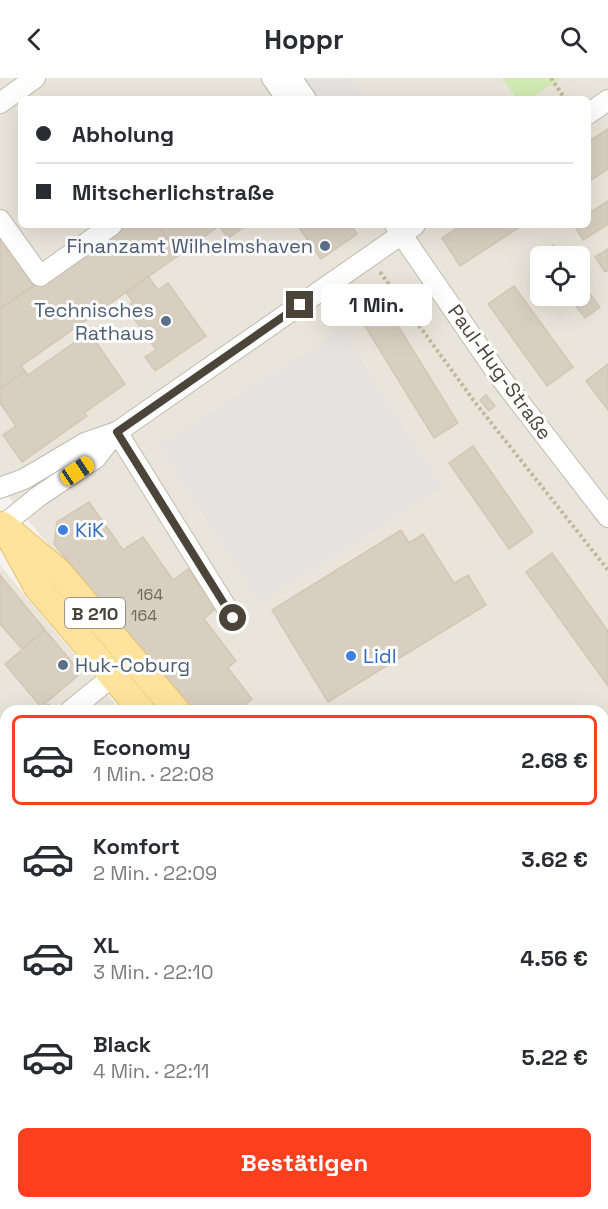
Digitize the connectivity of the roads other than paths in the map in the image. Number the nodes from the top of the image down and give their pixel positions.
1 (35, 78) edge
2 (272, 78) edge
3 (291, 78) edge
4 (285, 96) edge
5 (304, 96) edge
6 (608, 100) edge
7 (0, 103) edge
8 (591, 112) edge
9 (0, 220) edge
10 (108, 228) edge
11 (404, 228) edge
12 (117, 432) junction
13 (0, 488) edge
14 (608, 517) edge
15 (2, 523) edge
16 (233, 618) dead end
17 (113, 676) junction
18 (65, 704) edge
19 (137, 705) edge
20 (172, 705) edge

1 - 7 street
2 - 4 street
3 - 5 street
6 - 8 street
9 - 10 street
11 - 12 street
11 - 14 street, Paul-Hug-Straße
12 - 13 street
12 - 15 street
12 - 16 street
15 - 17 main road, B 210
15 - 20 main road, B 210
17 - 18 street
17 - 19 main road, B 210

